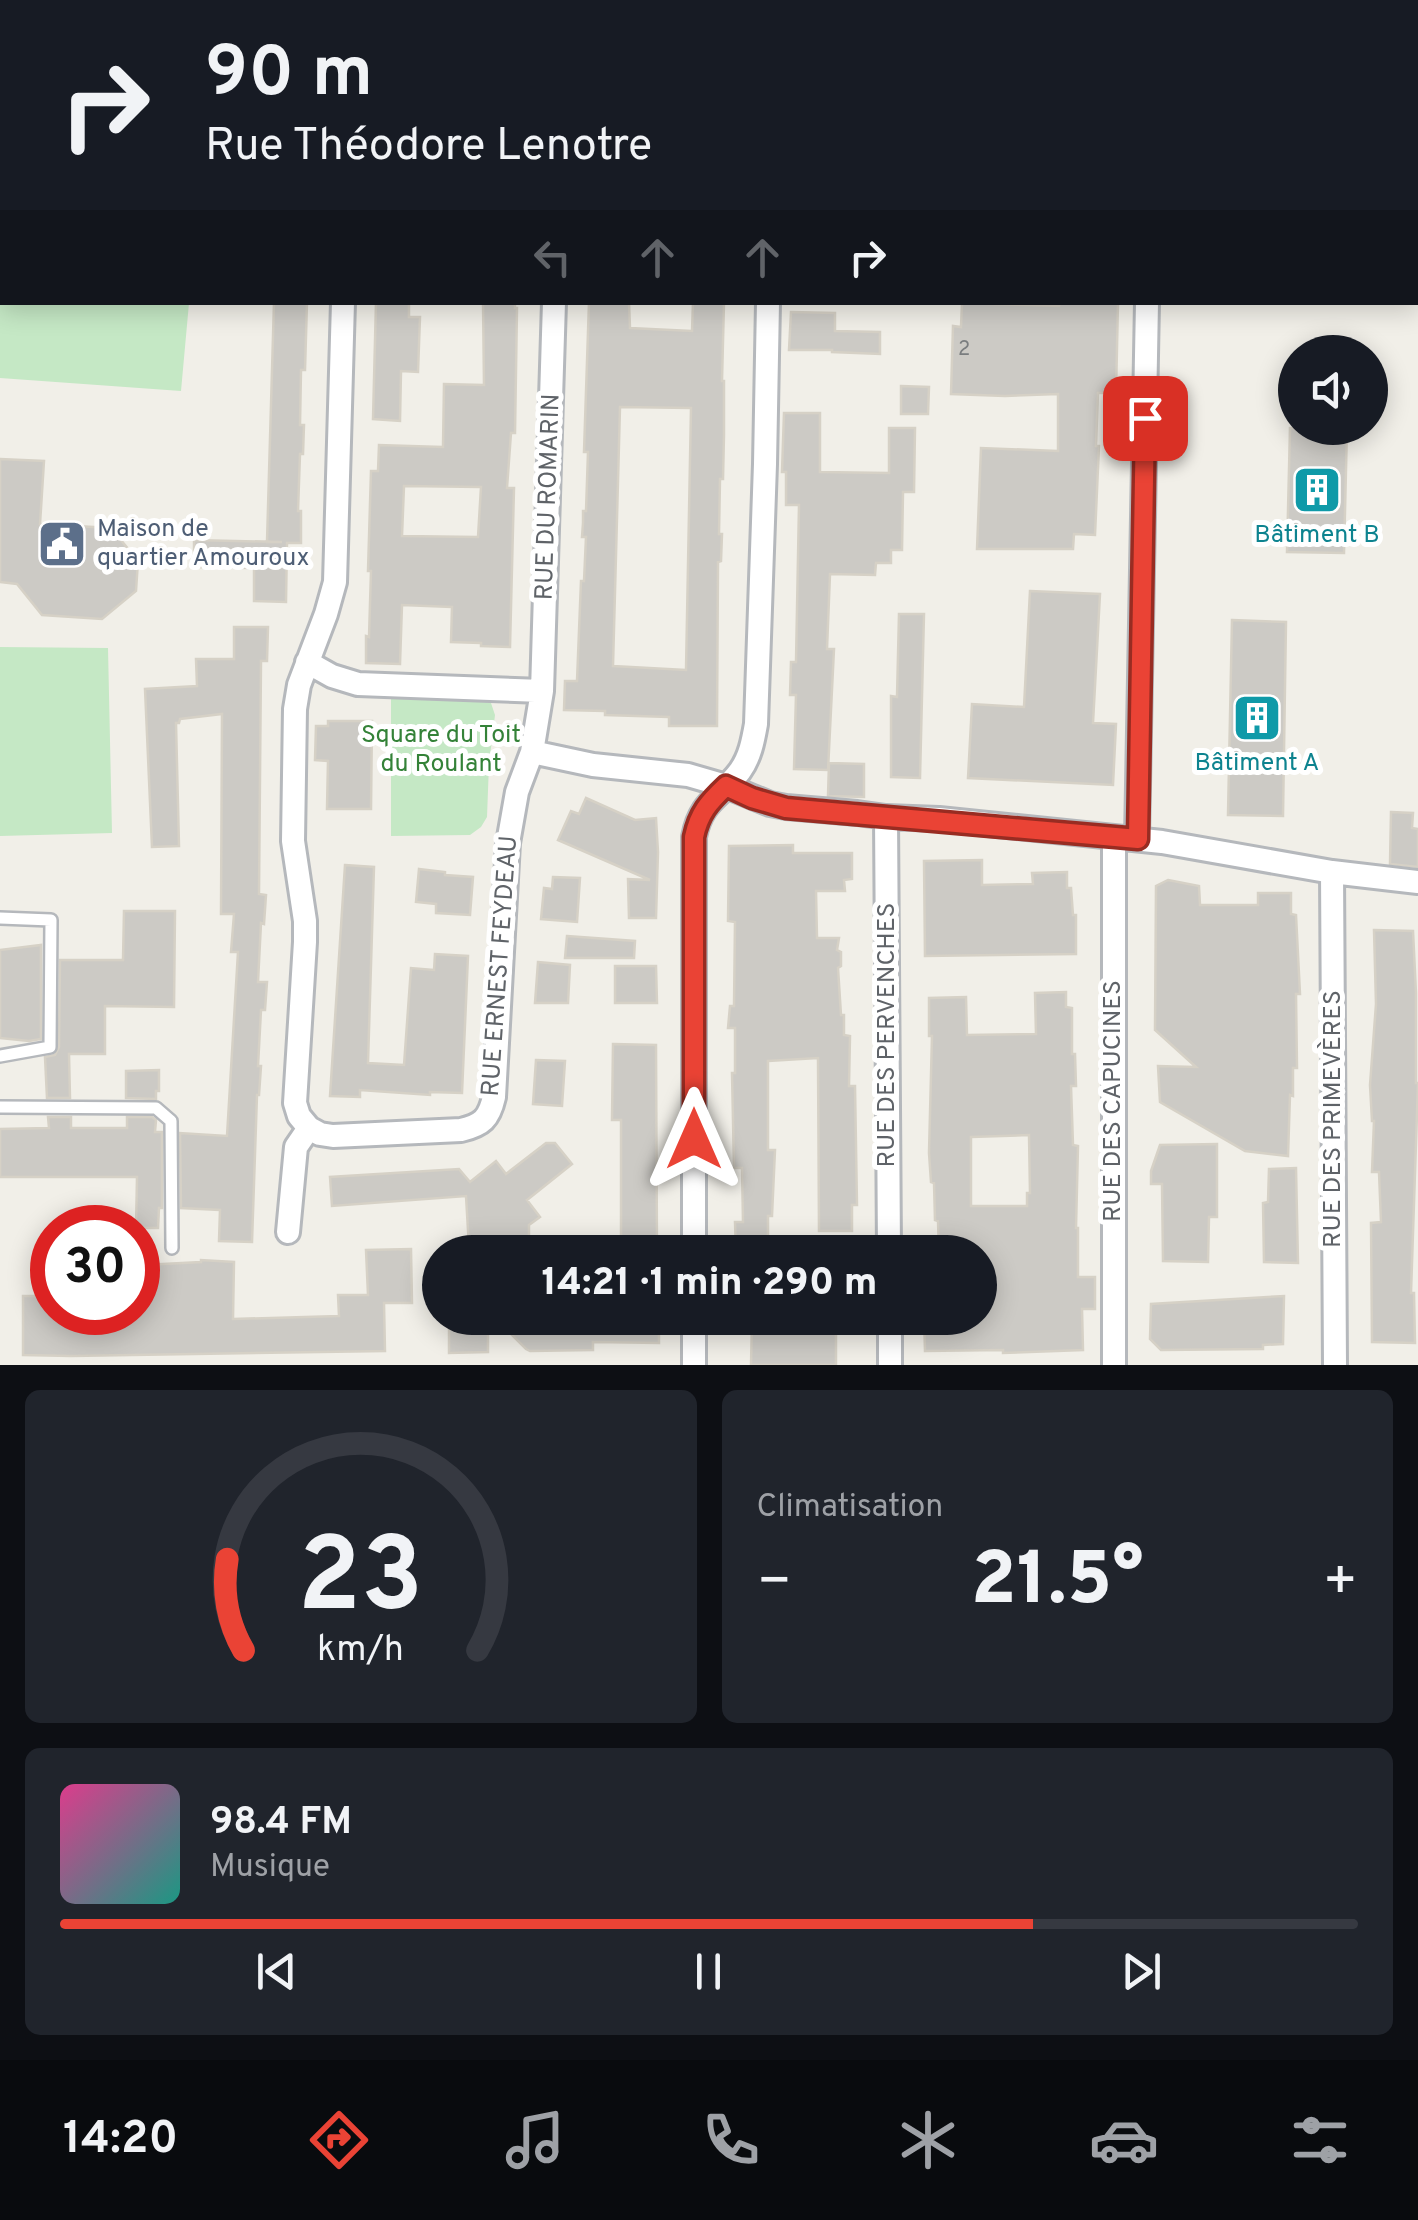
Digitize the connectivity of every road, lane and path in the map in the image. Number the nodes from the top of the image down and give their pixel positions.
1 (343, 305) edge
2 (554, 305) edge
3 (768, 305) edge
4 (1147, 305) edge
5 (307, 662) junction
6 (542, 691) junction
7 (532, 752) junction
8 (726, 786) junction
9 (886, 818) junction
10 (1126, 838) junction
11 (1332, 872) junction
12 (1418, 882) edge
13 (0, 918) edge
14 (0, 1056) edge
15 (0, 1106) edge
16 (309, 1128) junction
17 (288, 1232) dead end
18 (694, 1235) edge
19 (889, 1235) edge
20 (172, 1248) dead end
21 (694, 1335) edge
22 (890, 1335) edge
23 (694, 1365) edge
24 (890, 1365) edge
25 (1114, 1365) edge
26 (1335, 1365) edge

1 - 5 street
2 - 6 street, RUE DU ROMARIN
3 - 8 street
4 - 10 street, RUE DES CAPUCINES
5 - 6 street
5 - 16 street
6 - 7 street, RUE DU ROMARIN
7 - 8 street
7 - 16 street, RUE ERNEST FEYDEAU
8 - 9 street
8 - 18 street
9 - 10 street
9 - 19 street, RUE DES PERVENCHES
10 - 11 street
10 - 25 street, RUE DES CAPUCINES
11 - 12 street
11 - 26 street, RUE DES PRIMEVÈRES
13 - 14 lane
15 - 20 lane
16 - 17 street
21 - 23 street
22 - 24 street

